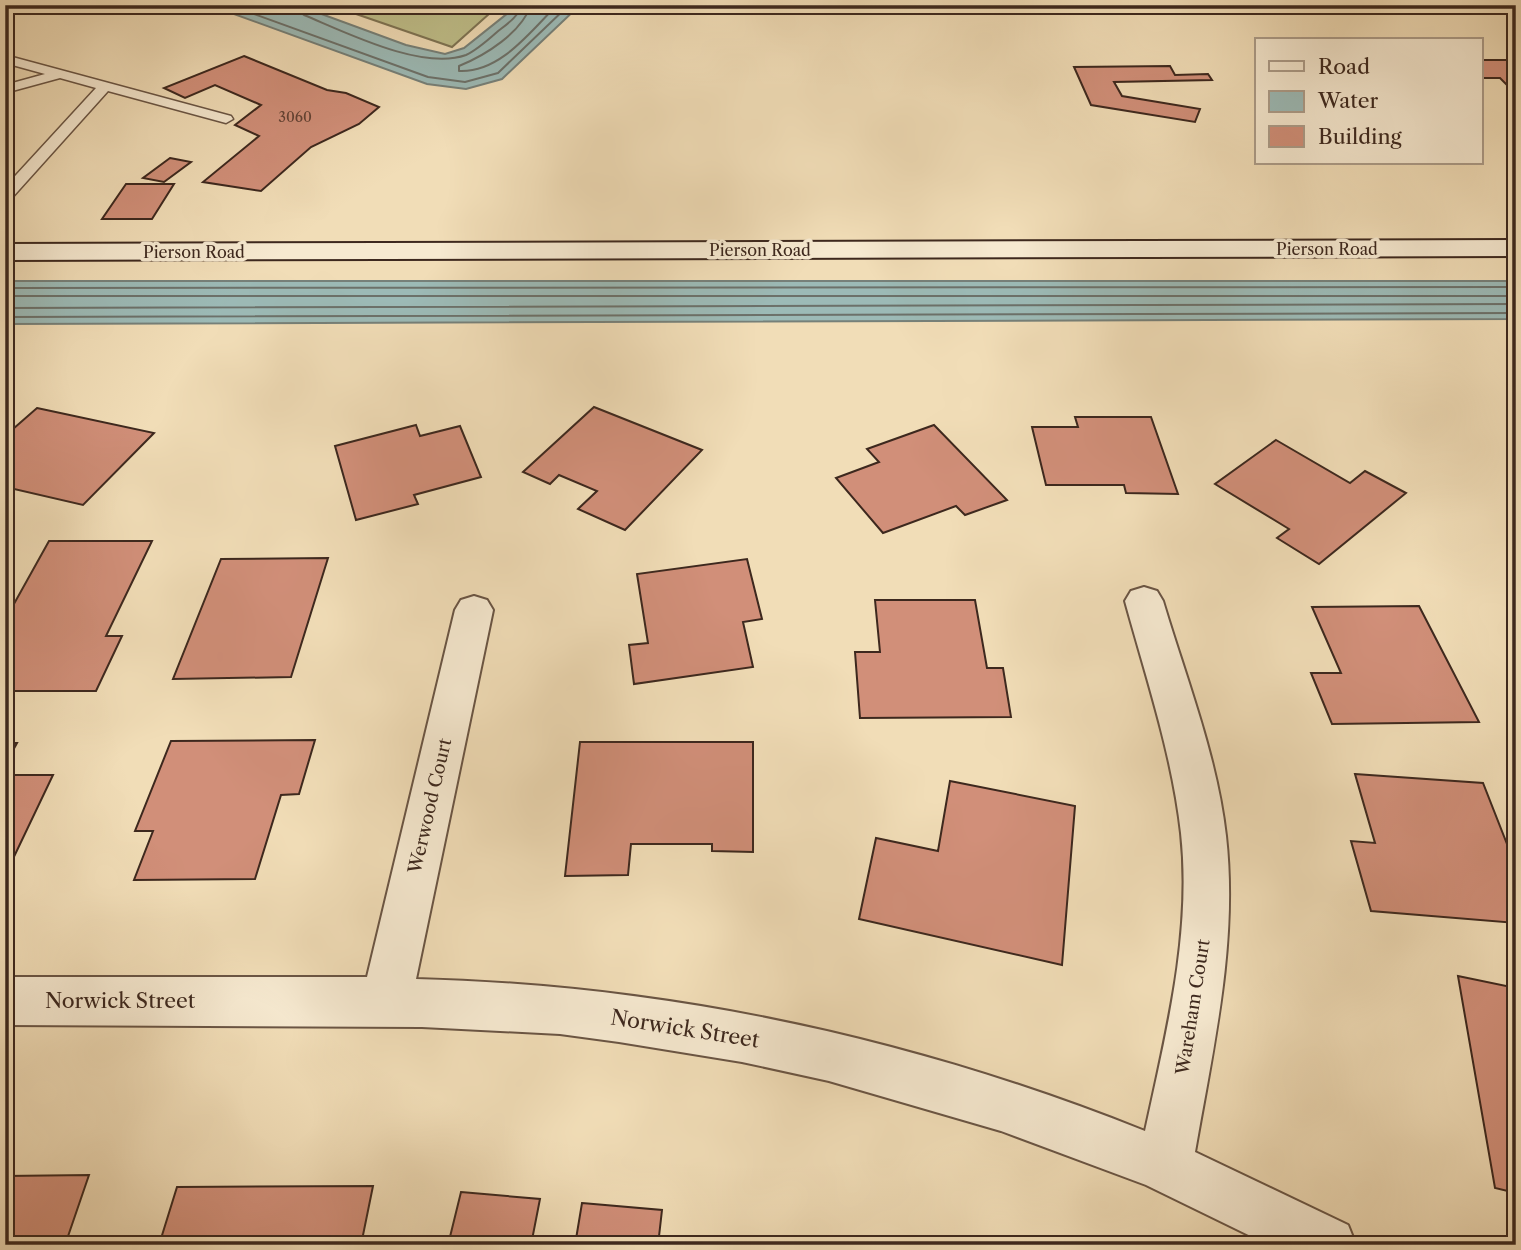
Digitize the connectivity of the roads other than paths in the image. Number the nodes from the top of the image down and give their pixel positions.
1 (5, 59) edge
2 (59, 74) junction
3 (105, 86) junction
4 (5, 89) edge
5 (226, 119) dead end
6 (5, 197) edge
7 (1516, 248) edge
8 (5, 252) edge
9 (1144, 601) dead end
10 (474, 610) dead end
11 (5, 1001) edge
12 (386, 1002) junction
13 (1165, 1167) junction
14 (1328, 1245) edge

1 - 2 lane
2 - 3 lane
2 - 4 lane
3 - 5 lane
3 - 6 lane
7 - 8 street, Pierson Road
9 - 13 street, Wareham Court
10 - 12 street, Werwood Court
11 - 12 street, Norwick Street
12 - 13 street, Norwick Street
13 - 14 street, Norwick Street

